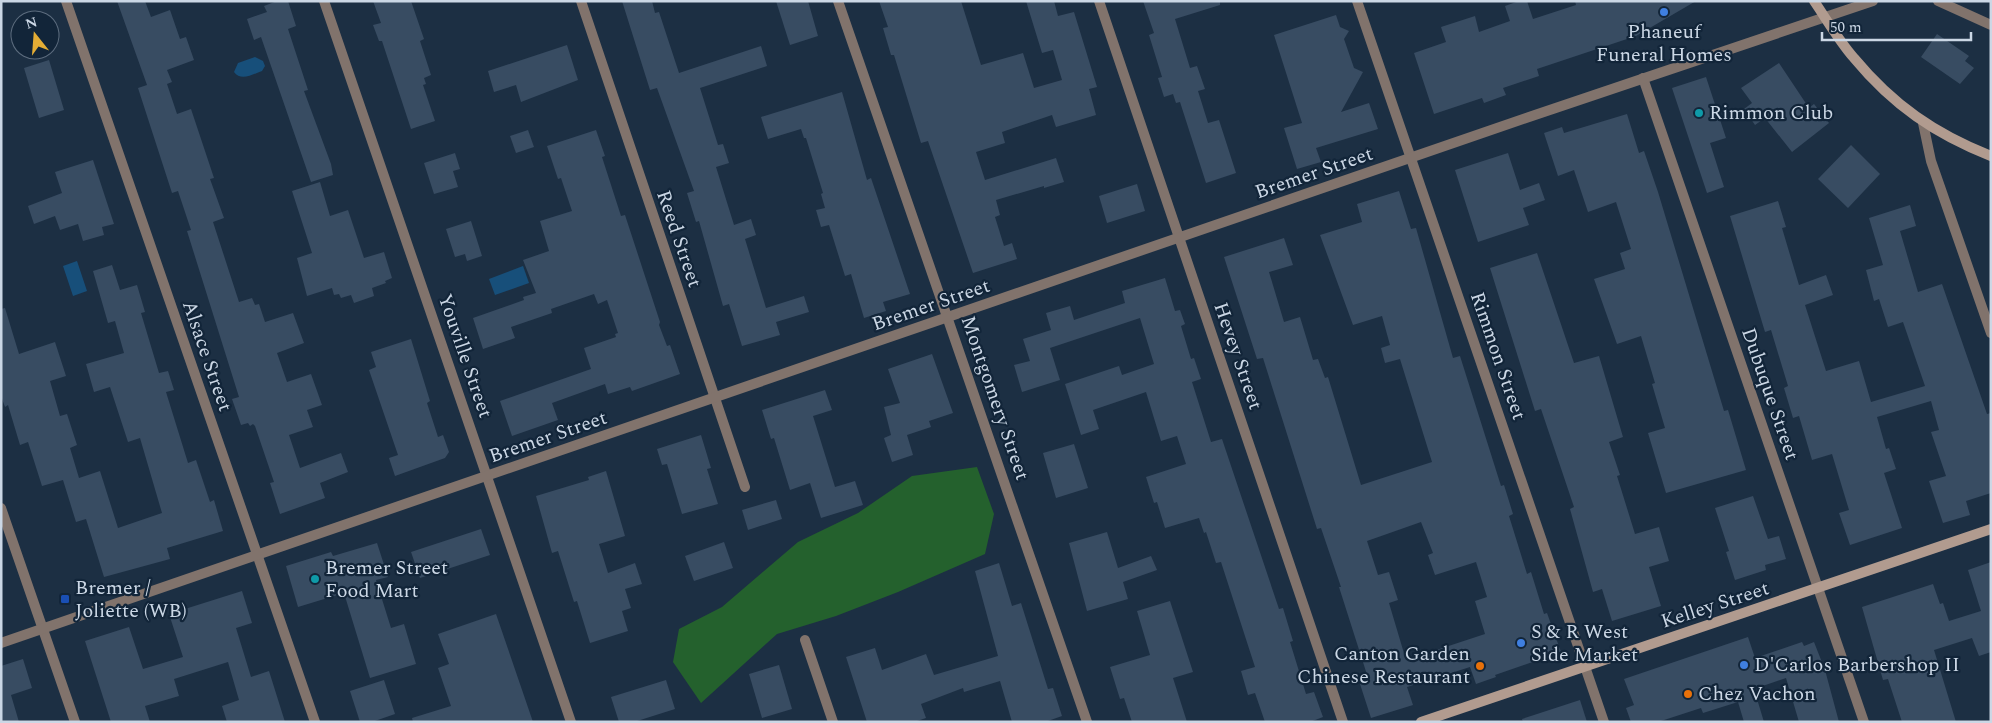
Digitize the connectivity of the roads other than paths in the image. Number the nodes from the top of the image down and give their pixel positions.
1 (66, 1) edge
2 (324, 1) edge
3 (581, 1) edge
4 (838, 1) edge
5 (1099, 1) edge
6 (1357, 1) edge
7 (1814, 1) edge
8 (1873, 1) edge
9 (1938, 1) edge
10 (1825, 16) junction
11 (1991, 25) edge
12 (1643, 78) junction
13 (1923, 123) junction
14 (1991, 156) edge
15 (1412, 158) junction
16 (1180, 238) junction
17 (949, 317) junction
18 (1991, 333) edge
19 (714, 398) junction
20 (488, 476) junction
21 (745, 487) dead end
22 (1, 508) edge
23 (1991, 529) edge
24 (258, 555) junction
25 (1818, 588) junction
26 (43, 629) junction
27 (805, 640) dead end
28 (1, 643) edge
29 (1585, 666) junction
30 (75, 722) edge
31 (314, 722) edge
32 (571, 722) edge
33 (833, 722) edge
34 (1087, 722) edge
35 (1344, 722) edge
36 (1421, 722) edge
37 (1604, 722) edge
38 (1864, 722) edge

1 - 24 street, Alsace Street
2 - 20 street, Youville Street
3 - 19 street, Reed Street
4 - 17 street, Montgomery Street
5 - 16 street, Hevey Street
6 - 15 street, Rimmon Street
7 - 10 street
8 - 10 street, Bremer Street
9 - 11 street
10 - 12 street, Bremer Street
10 - 13 street
12 - 15 street, Bremer Street
12 - 25 street, Dubuque Street
13 - 14 street
13 - 18 street
15 - 16 street, Bremer Street
15 - 29 street, Rimmon Street
16 - 17 street, Bremer Street
16 - 35 street, Hevey Street
17 - 19 street, Bremer Street
17 - 34 street, Montgomery Street
19 - 20 street, Bremer Street
19 - 21 street, Reed Street
20 - 24 street, Bremer Street
20 - 32 street, Youville Street
22 - 26 street
23 - 25 street, Kelley Street
24 - 26 street, Bremer Street
24 - 31 street, Alsace Street
25 - 29 street, Kelley Street
25 - 38 street, Dubuque Street
26 - 28 street, Bremer Street
26 - 30 street
27 - 33 street
29 - 36 street, Kelley Street
29 - 37 street, Rimmon Street

